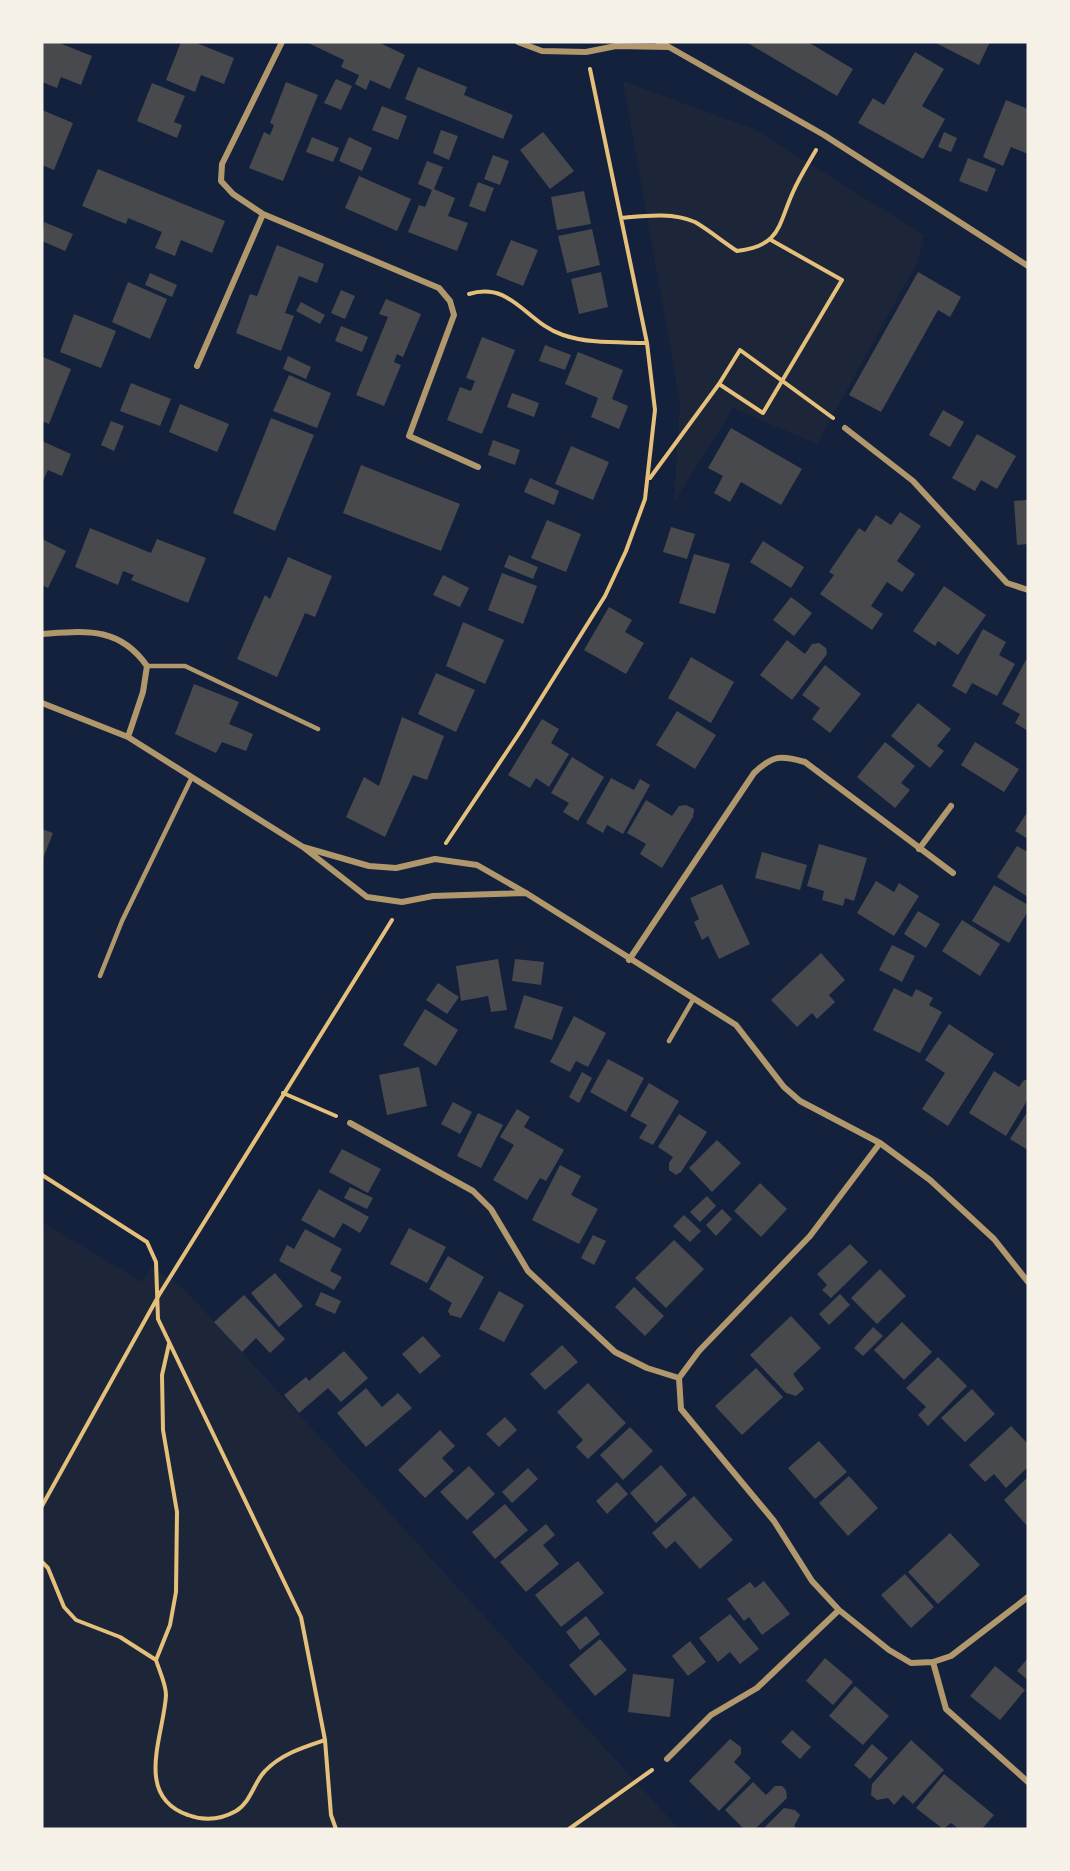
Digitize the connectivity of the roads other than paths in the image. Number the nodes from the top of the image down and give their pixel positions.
1 (282, 42) edge
2 (518, 42) edge
3 (659, 42) edge
4 (669, 47) junction
5 (263, 214) junction
6 (1028, 266) edge
7 (197, 366) dead end
8 (845, 428) road end
9 (478, 467) dead end
10 (1028, 590) edge
11 (42, 634) edge
12 (147, 666) junction
13 (42, 703) edge
14 (318, 729) dead end
15 (128, 737) junction
16 (192, 776) junction
17 (951, 807) dead end
18 (303, 847) junction
19 (919, 849) junction
20 (953, 873) dead end
21 (526, 893) junction
22 (628, 960) junction
23 (100, 976) dead end
24 (693, 998) junction
25 (669, 1041) dead end
26 (350, 1123) road end
27 (880, 1143) junction
28 (1028, 1282) edge
29 (679, 1378) junction
30 (1028, 1597) edge
31 (839, 1610) junction
32 (933, 1662) junction
33 (668, 1759) road end
34 (1028, 1782) edge

1 - 5 street
2 - 4 street
3 - 4 street
4 - 6 street
5 - 7 street
5 - 9 street
8 - 10 street
11 - 12 street
12 - 14 lane
12 - 15 street
13 - 15 street
15 - 16 street
16 - 18 street
16 - 23 lane
17 - 19 street
18 - 21 street
18 - 21 street
19 - 20 street
19 - 22 street
21 - 22 street
22 - 24 street
24 - 25 lane
24 - 27 street
26 - 29 street
27 - 28 street
27 - 29 street
29 - 31 street
30 - 32 street
31 - 32 street
31 - 33 street
32 - 34 street

